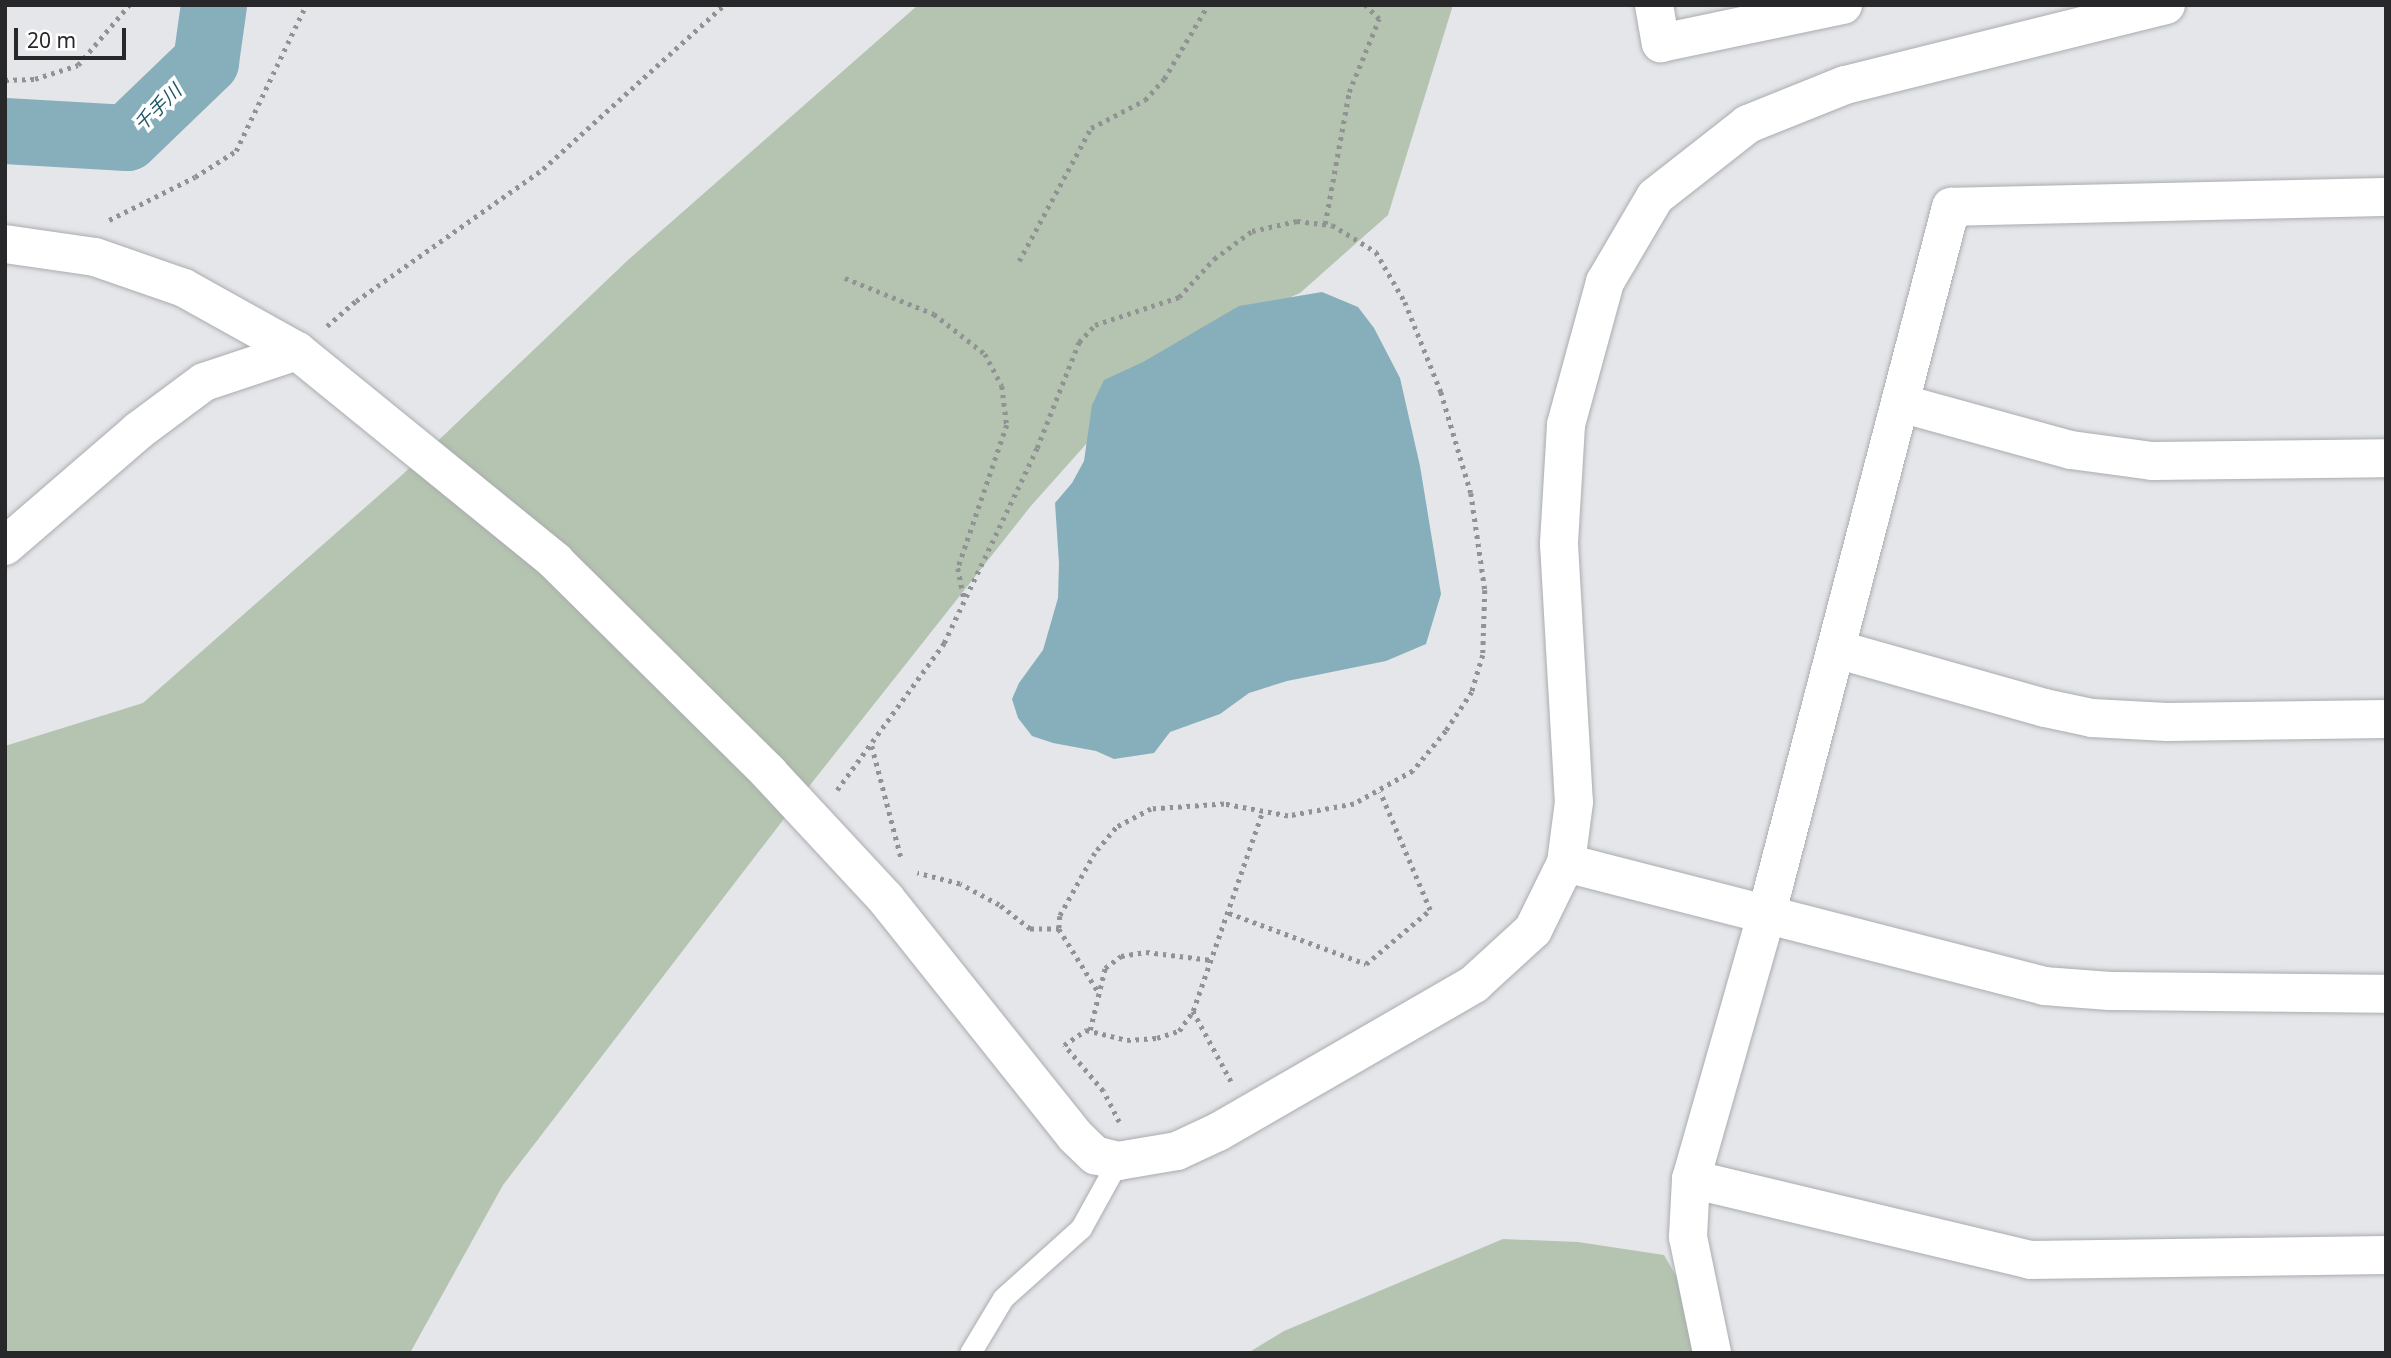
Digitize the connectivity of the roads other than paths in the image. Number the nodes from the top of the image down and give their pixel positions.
1 (1654, 5) edge
2 (1843, 5) edge
3 (2166, 5) edge
4 (1756, 14) edge
5 (2386, 197) edge
6 (5, 244) edge
7 (297, 351) junction
8 (1900, 403) junction
9 (2386, 458) edge
10 (5, 546) edge
11 (1836, 649) junction
12 (2386, 719) edge
13 (1566, 863) junction
14 (1766, 916) junction
15 (2386, 994) edge
16 (1118, 1161) junction
17 (1691, 1179) junction
18 (2386, 1255) edge
19 (970, 1353) edge
20 (1712, 1353) edge

1 - 4 street
2 - 4 street
3 - 13 street
5 - 8 street
6 - 7 street
7 - 10 street
7 - 16 street
8 - 9 street
8 - 11 street
11 - 12 street
11 - 14 street
13 - 14 street
13 - 16 street
14 - 15 street
14 - 17 street
16 - 19 lane
17 - 18 street
17 - 20 street

